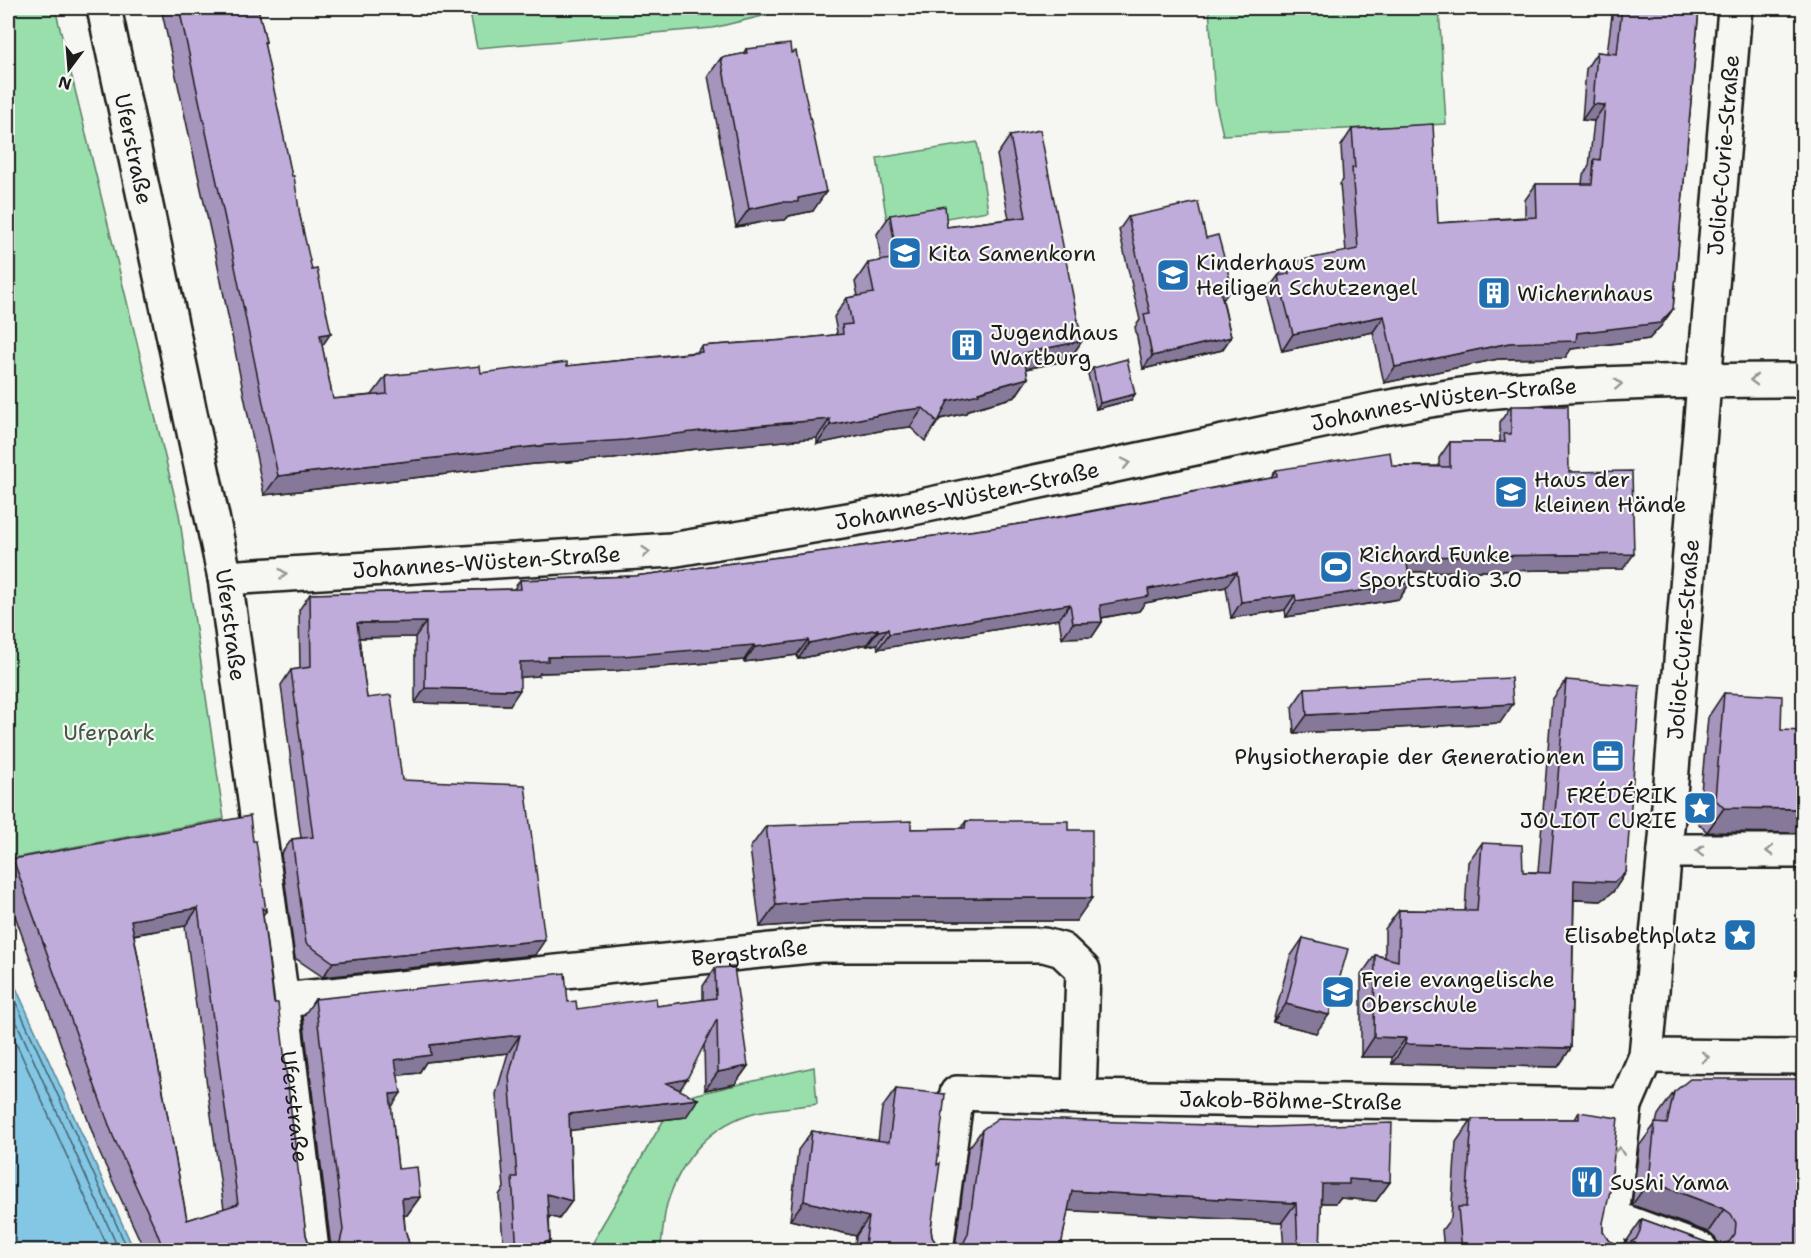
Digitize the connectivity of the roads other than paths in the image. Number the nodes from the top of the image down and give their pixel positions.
1 (104, 8) edge
2 (1735, 8) edge
3 (1704, 380) junction
4 (1803, 380) edge
5 (225, 578) junction
6 (1665, 851) junction
7 (1803, 851) edge
8 (282, 1000) junction
9 (1646, 1056) junction
10 (1803, 1057) edge
11 (1079, 1097) junction
12 (1625, 1105) junction
13 (1612, 1216) junction
14 (312, 1251) edge
15 (936, 1251) edge
16 (1605, 1251) edge
17 (1701, 1251) edge

1 - 5 street, Uferstraße
2 - 3 street, Joliot-Curie-Straße
4 -> 3 street, Johannes-Wüsten-Straße
5 -> 3 street, Johannes-Wüsten-Straße
3 - 6 street, Joliot-Curie-Straße
5 - 8 street, Uferstraße
7 -> 6 street
6 - 9 street, Joliot-Curie-Straße
8 - 11 street, Bergstraße
8 - 14 street, Uferstraße
9 -> 10 street
9 - 12 street, Joliot-Curie-Straße
11 - 12 street, Jakob-Böhme-Straße
11 - 15 street, Jakob-Böhme-Straße
13 -> 12 street, Joliot-Curie-Straße
13 - 16 street, Joliot-Curie-Straße
13 - 17 street

